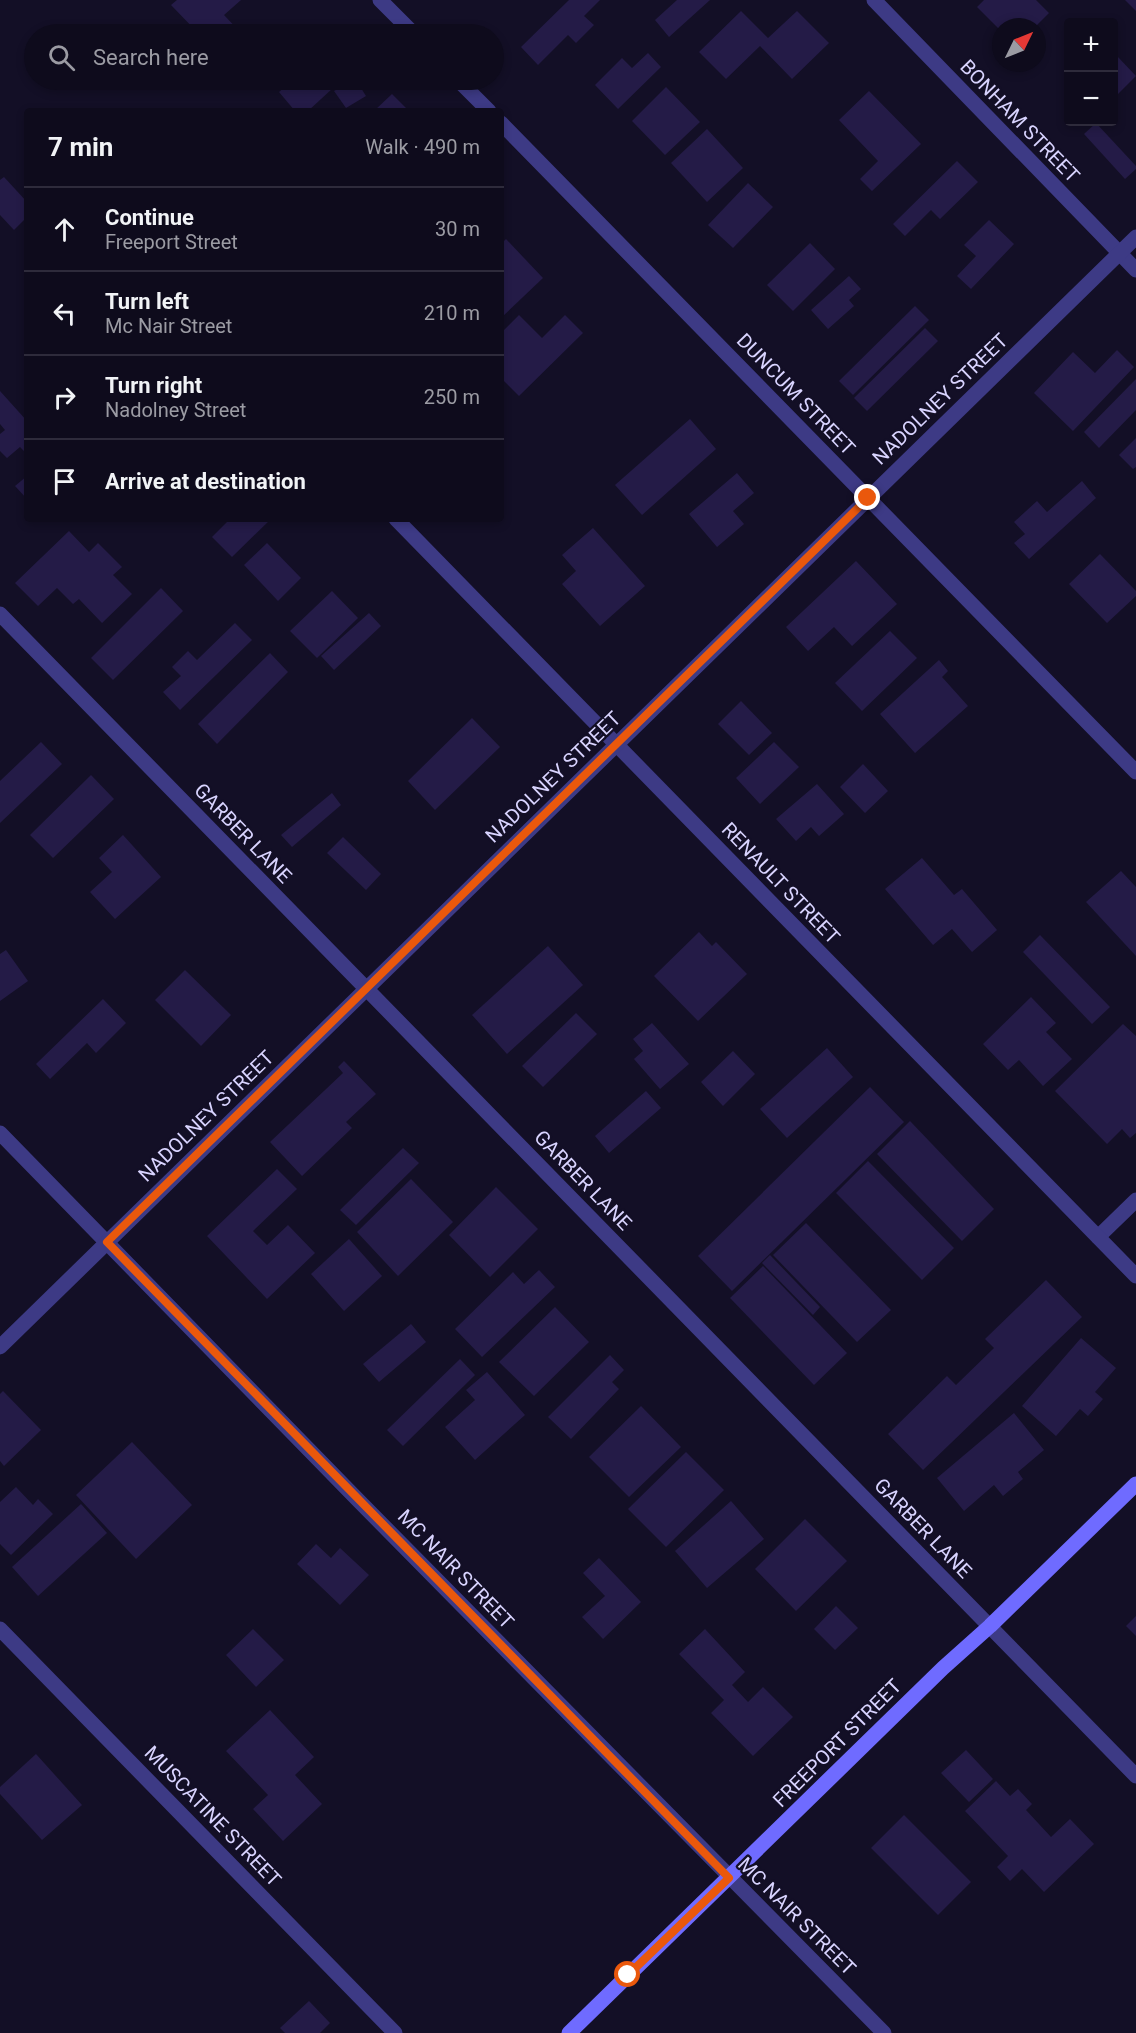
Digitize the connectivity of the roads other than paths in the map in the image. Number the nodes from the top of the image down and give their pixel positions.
1 (380, 0) edge
2 (874, 0) edge
3 (404, 24) edge
4 (468, 90) edge
5 (486, 108) edge
6 (504, 126) edge
7 (1136, 237) edge
8 (1119, 253) junction
9 (1136, 270) edge
10 (868, 498) junction
11 (399, 522) edge
12 (0, 614) edge
13 (616, 744) junction
14 (1136, 772) edge
15 (366, 989) junction
16 (0, 1133) edge
17 (1136, 1200) edge
18 (1098, 1237) junction
19 (107, 1242) junction
20 (1136, 1276) edge
21 (0, 1347) edge
22 (1136, 1485) edge
23 (990, 1626) junction
24 (0, 1629) edge
25 (1136, 1776) edge
26 (729, 1878) junction
27 (395, 2033) edge
28 (569, 2033) edge
29 (884, 2033) edge

1 - 3 street
2 - 8 street, BONHAM STREET
4 - 5 street
6 - 10 street, DUNCUM STREET
7 - 8 street, NADOLNEY STREET
8 - 9 street, BONHAM STREET
8 - 10 street, NADOLNEY STREET
10 - 13 street, NADOLNEY STREET
10 - 14 street, DUNCUM STREET
11 - 13 street, RENAULT STREET
12 - 15 street, GARBER LANE
13 - 15 street, NADOLNEY STREET
13 - 18 street, RENAULT STREET
15 - 19 street, NADOLNEY STREET
15 - 23 street, GARBER LANE
16 - 19 street, MC NAIR STREET
17 - 18 street
18 - 20 street, RENAULT STREET
19 - 21 street, NADOLNEY STREET
19 - 26 street, MC NAIR STREET
22 - 23 main road, FREEPORT STREET
23 - 25 street, GARBER LANE
23 - 26 main road, FREEPORT STREET
24 - 27 street, MUSCATINE STREET
26 - 28 main road, FREEPORT STREET
26 - 29 street, MC NAIR STREET

